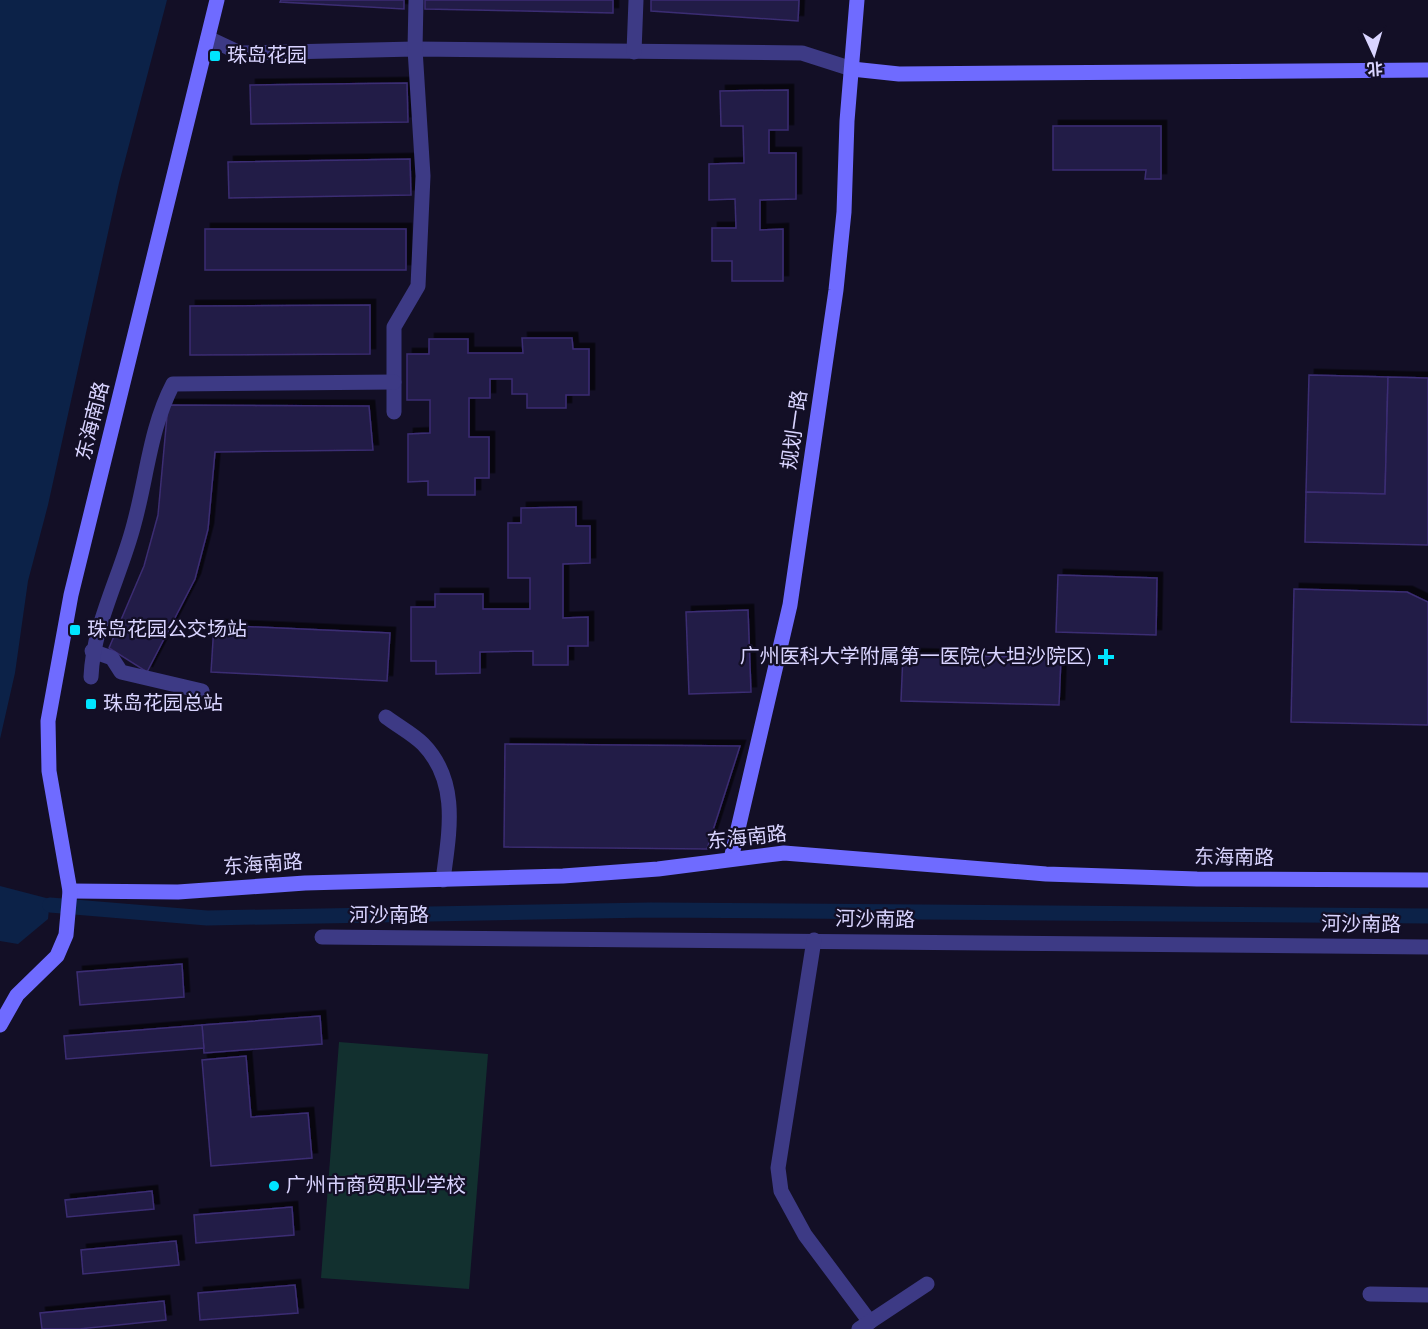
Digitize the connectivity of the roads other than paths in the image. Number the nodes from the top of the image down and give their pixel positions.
1 (217, 0) edge
2 (416, 0) edge
3 (636, 0) edge
4 (857, 0) edge
5 (208, 38) junction
6 (415, 48) junction
7 (634, 52) junction
8 (852, 69) junction
9 (1428, 70) edge
10 (394, 382) junction
11 (394, 412) dead end
12 (92, 651) junction
13 (91, 677) dead end
14 (202, 691) dead end
15 (386, 717) dead end
16 (731, 859) junction
17 (443, 880) junction
18 (1428, 880) edge
19 (70, 897) junction
20 (322, 937) dead end
21 (814, 940) junction
22 (1428, 947) edge
23 (0, 1024) edge
24 (927, 1284) dead end
25 (1370, 1294) dead end
26 (1428, 1295) edge
27 (864, 1326) edge

1 - 5 street, 东海南路
2 - 6 street
3 - 7 street
4 - 8 street, 规划一路
5 - 6 street
5 - 19 street, 东海南路
6 - 7 street
6 - 10 street
7 - 8 street
8 - 9 street
8 - 16 street, 规划一路
10 - 11 street
10 - 12 street
12 - 13 street
12 - 14 street
15 - 17 street
16 - 17 street, 东海南路
16 - 18 street, 东海南路
17 - 19 street, 东海南路
19 - 23 street, 东海南路
20 - 21 street, 河沙南路
21 - 22 street, 河沙南路
21 - 27 street
24 - 27 street
25 - 26 street

